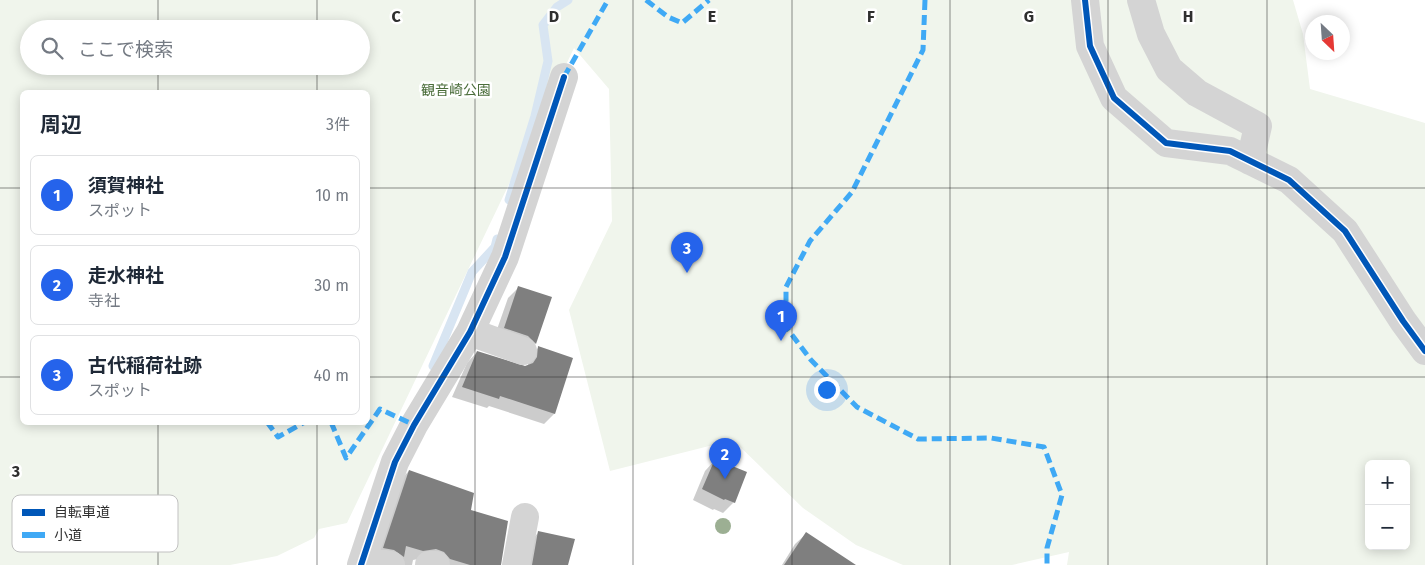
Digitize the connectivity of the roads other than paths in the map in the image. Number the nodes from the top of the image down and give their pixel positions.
1 (1085, 0) edge
2 (1141, 0) edge
3 (564, 77) dead end
4 (1250, 160) junction
5 (470, 332) junction
6 (523, 351) dead end
7 (1425, 351) edge
8 (525, 517) dead end
9 (362, 563) edge
10 (436, 564) edge
11 (391, 565) edge
12 (429, 565) edge
13 (516, 565) edge

1 - 4 street
2 - 4 street
3 - 5 street
4 - 7 street
5 - 6 street
5 - 9 street
8 - 13 street
9 - 11 street
10 - 12 street

